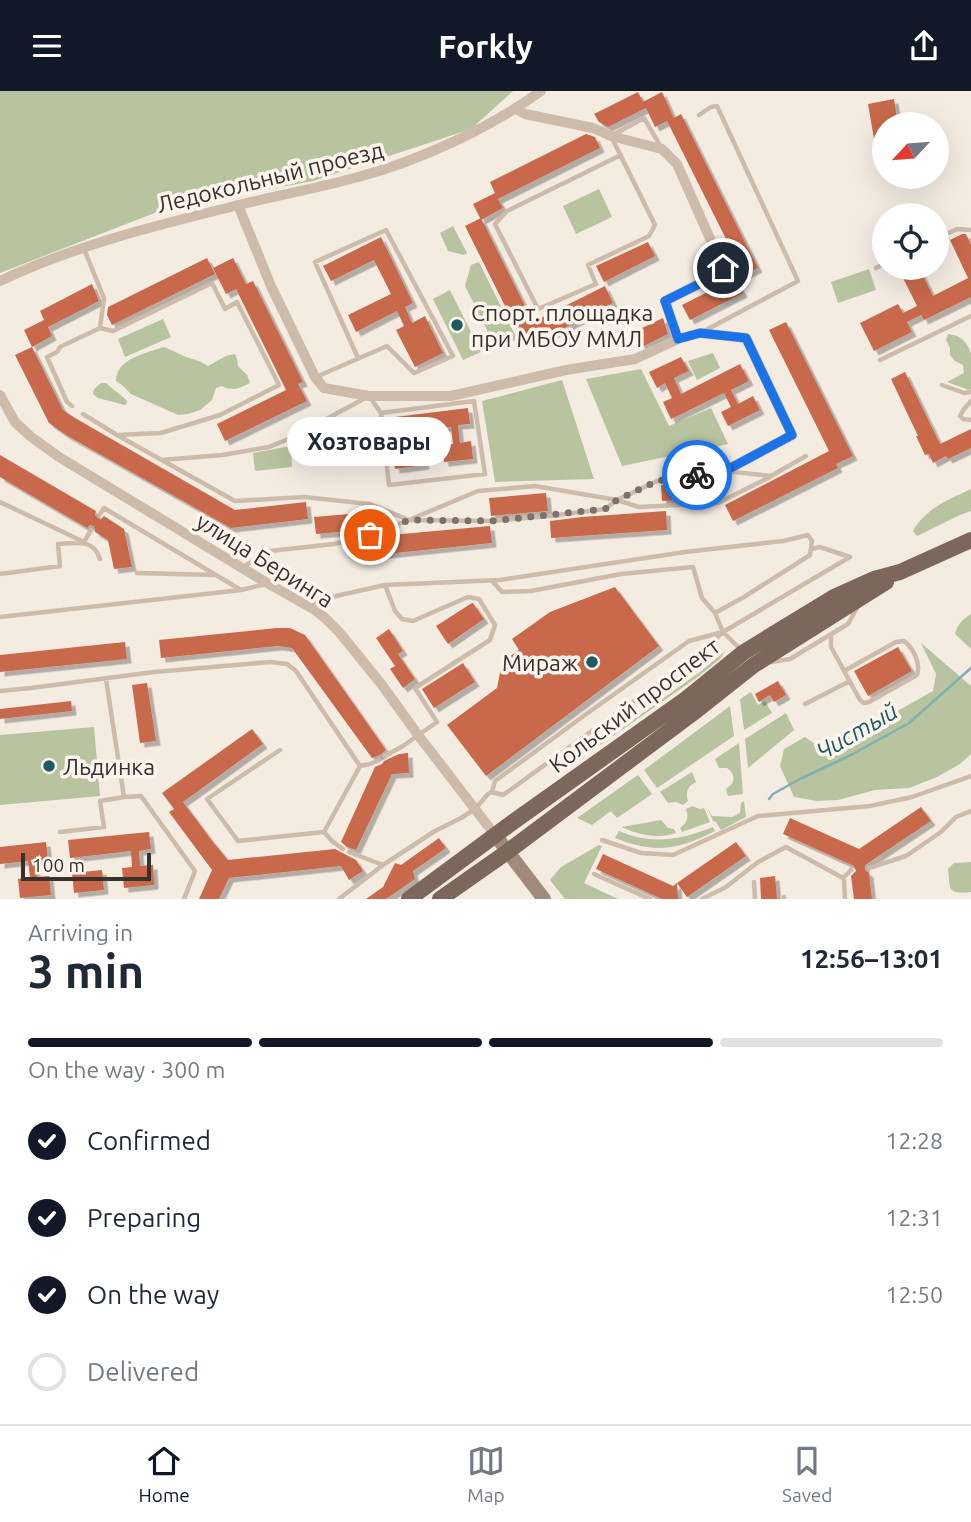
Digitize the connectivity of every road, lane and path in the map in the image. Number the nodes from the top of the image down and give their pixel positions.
1 (541, 91) edge
2 (516, 109) junction
3 (699, 115) dead end
4 (611, 136) junction
5 (662, 149) junction
6 (621, 155) junction
7 (238, 205) junction
8 (971, 230) edge
9 (949, 233) edge
10 (83, 247) junction
11 (0, 281) edge
12 (971, 316) edge
13 (100, 328) junction
14 (700, 333) junction
15 (678, 339) junction
16 (358, 358) junction
17 (880, 360) dead end
18 (315, 377) junction
19 (942, 385) dead end
20 (971, 393) edge
21 (0, 395) edge
22 (369, 396) junction
23 (971, 401) edge
24 (72, 406) dead end
25 (381, 413) junction
26 (83, 414) dead end
27 (971, 420) edge
28 (117, 435) junction
29 (806, 456) dead end
30 (162, 460) junction
31 (725, 471) junction
32 (771, 476) junction
33 (617, 500) junction
34 (0, 502) edge
35 (100, 514) dead end
36 (409, 520) junction
37 (91, 530) dead end
38 (971, 540) edge
39 (84, 542) junction
40 (811, 549) junction
41 (100, 559) dead end
42 (243, 568) junction
43 (900, 572) junction
44 (137, 573) dead end
45 (0, 574) edge
46 (217, 575) junction
47 (492, 581) junction
48 (267, 583) junction
49 (385, 585) junction
50 (241, 590) junction
51 (863, 596) junction
52 (837, 603) junction
53 (307, 605) junction
54 (715, 613) junction
55 (0, 617) edge
56 (723, 632) junction
57 (831, 635) junction
58 (819, 642) junction
59 (831, 647) junction
60 (749, 658) junction
61 (844, 671) junction
62 (106, 679) junction
63 (850, 681) junction
64 (0, 691) edge
65 (805, 704) dead end
66 (418, 735) junction
67 (280, 750) dead end
68 (385, 756) dead end
69 (379, 760) dead end
70 (360, 766) junction
71 (971, 776) edge
72 (492, 792) junction
73 (124, 797) junction
74 (475, 809) junction
75 (971, 811) edge
76 (60, 832) dead end
77 (324, 832) junction
78 (495, 835) junction
79 (602, 840) dead end
80 (507, 852) junction
81 (383, 865) junction
82 (869, 868) dead end
83 (851, 870) dead end
84 (594, 874) dead end
85 (844, 879) junction
86 (754, 882) dead end
87 (184, 899) edge
88 (339, 899) edge
89 (410, 899) edge
90 (440, 899) edge
91 (544, 899) edge
92 (650, 899) edge
93 (702, 899) edge
94 (755, 899) edge
95 (845, 899) edge

1 - 2 street, Ледокольный проезд
2 - 4 street
2 - 7 street, Ледокольный проезд
3 - 14 lane
4 - 5 street
4 - 5 lane
4 - 6 lane
5 - 15 street
6 - 6 lane
7 - 10 street, Ледокольный проезд
7 - 18 street
8 - 9 lane
10 - 11 street, Ледокольный проезд
10 - 13 lane
12 - 17 lane
13 - 24 lane
13 - 28 lane
14 - 15 street
14 - 31 street
15 - 22 street
16 - 16 lane
16 - 18 lane
18 - 22 street
19 - 20 lane
21 - 42 street, улица Беринга
22 - 25 lane
22 - 30 lane
23 - 27 lane
25 - 25 lane
26 - 28 lane
28 - 30 lane
29 - 32 lane
30 - 36 lane
31 - 32 lane
31 - 33 lane
32 - 33 lane
33 - 36 lane
33 - 36 lane
34 - 39 lane
35 - 46 lane
36 - 42 lane
37 - 39 lane
38 - 43 main road, Кольский проспект
39 - 41 lane
39 - 45 lane
40 - 47 lane
40 - 54 lane
40 - 56 lane
42 - 48 street, улица Беринга
43 - 51 main road, Кольский проспект
43 - 52 main road, Кольский проспект
44 - 46 lane
46 - 50 lane
47 - 49 lane
47 - 54 lane
48 - 50 lane
48 - 53 street, улица Беринга
49 - 53 lane
49 - 66 lane
50 - 55 lane
51 - 52 main road, Кольский проспект
51 - 57 lane
52 - 60 main road, Кольский проспект
53 - 66 street, улица Беринга
54 - 56 lane
56 - 60 lane
56 - 72 lane
56 - 72 lane
57 - 58 lane
57 - 59 lane
58 - 59 lane
58 - 60 lane
59 - 61 lane
60 - 78 main road, Кольский проспект
60 - 80 main road, Кольский проспект
61 - 63 lane
61 - 63 lane
62 - 64 lane
62 - 70 lane
62 - 73 lane
63 - 65 lane
66 - 68 lane
66 - 74 street, улица Беринга
67 - 77 lane
69 - 70 lane
70 - 77 lane
71 - 79 lane
72 - 74 lane
73 - 76 lane
73 - 87 lane
74 - 78 street, улица Беринга
74 - 81 lane
75 - 82 lane
77 - 81 lane
78 - 80 street
78 - 89 main road, Кольский проспект
80 - 90 main road, Кольский проспект
80 - 91 street
81 - 88 lane
83 - 85 lane
84 - 92 lane
85 - 93 lane
85 - 95 lane
86 - 94 lane

